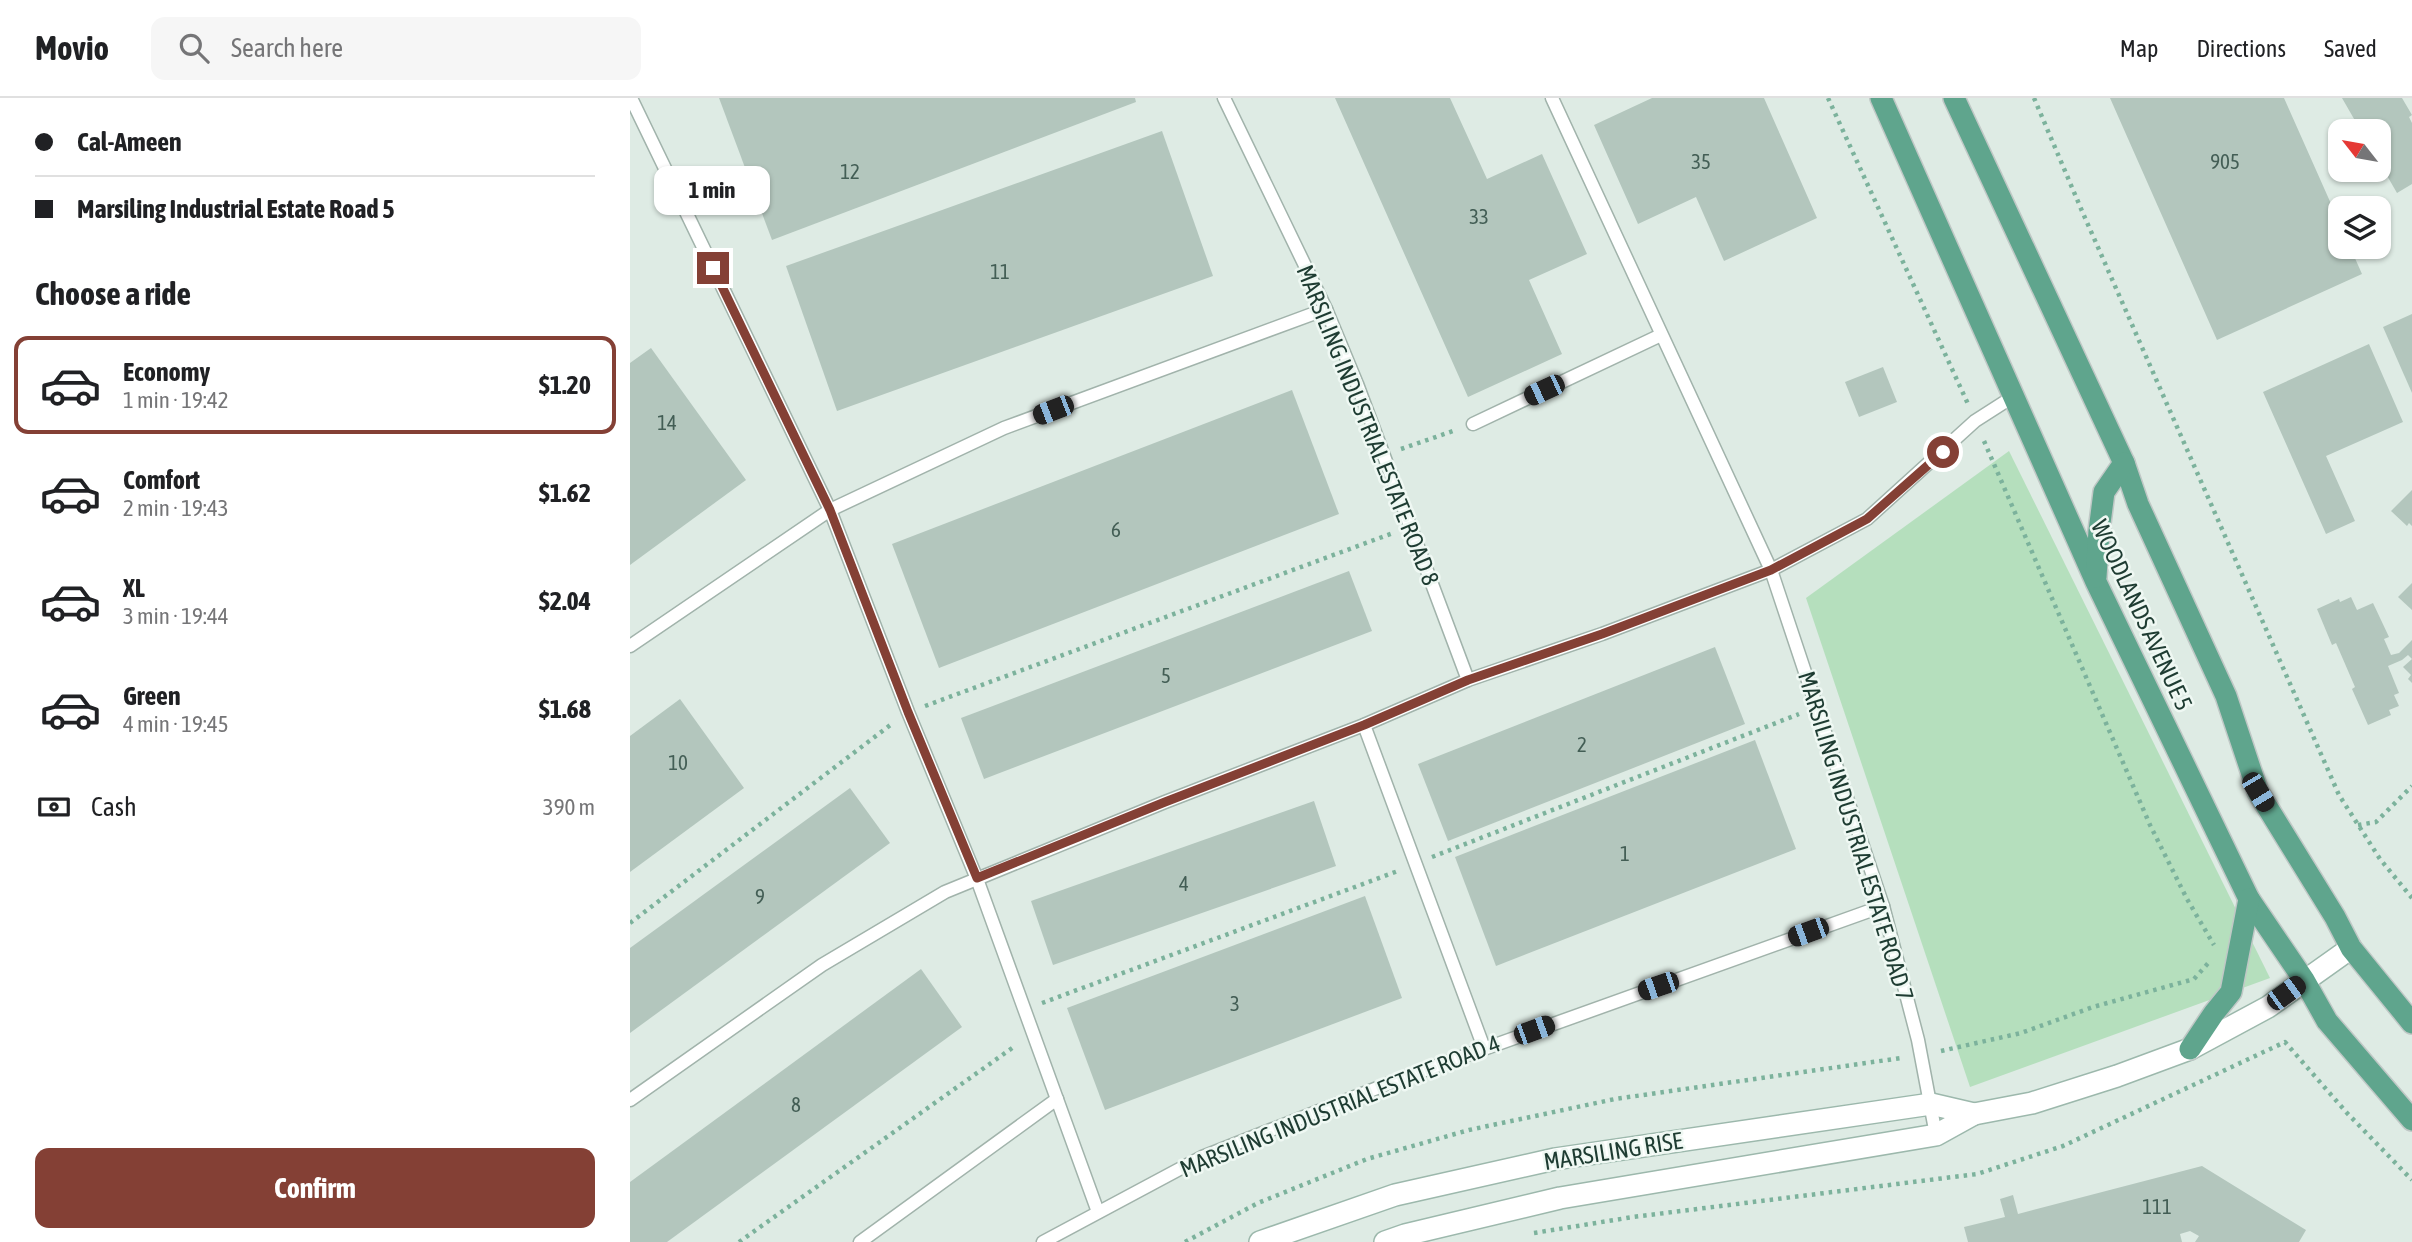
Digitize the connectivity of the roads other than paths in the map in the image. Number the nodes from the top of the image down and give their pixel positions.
1 (631, 98) edge
2 (1224, 98) edge
3 (1552, 98) edge
4 (1881, 98) edge
5 (1954, 98) edge
6 (1325, 309) junction
7 (1661, 335) junction
8 (2014, 396) junction
9 (1473, 424) road end
10 (2124, 463) junction
11 (830, 510) junction
12 (1771, 570) junction
13 (2096, 582) junction
14 (630, 646) edge
15 (1468, 680) junction
16 (1364, 725) junction
17 (977, 878) junction
18 (2249, 899) junction
19 (1883, 906) junction
20 (2351, 948) junction
21 (2304, 980) junction
22 (2412, 1023) edge
23 (1484, 1048) junction
24 (2190, 1049) junction
25 (1057, 1099) junction
26 (630, 1100) edge
27 (1931, 1104) junction
28 (1974, 1114) junction
29 (2412, 1120) edge
30 (1936, 1135) junction
31 (1098, 1212) junction
32 (860, 1242) edge
33 (1043, 1242) edge
34 (1260, 1242) edge
35 (1385, 1242) edge

1 - 11 lane
2 - 6 lane, MARSILING INDUSTRIAL ESTATE ROAD 8
3 - 7 lane, MARSILING INDUSTRIAL ESTATE ROAD 7
4 - 8 main road, WOODLANDS AVENUE 5
5 - 10 main road, WOODLANDS AVENUE 5
6 - 11 lane
6 - 15 lane, MARSILING INDUSTRIAL ESTATE ROAD 8
7 - 9 lane
7 - 12 lane, MARSILING INDUSTRIAL ESTATE ROAD 7
8 - 12 lane
8 - 13 main road, WOODLANDS AVENUE 5
10 - 13 main road
10 - 20 main road, WOODLANDS AVENUE 5
11 - 14 lane
11 - 17 lane
12 - 15 lane
12 - 19 lane, MARSILING INDUSTRIAL ESTATE ROAD 7
13 - 18 main road, WOODLANDS AVENUE 5
15 - 16 lane
16 - 17 lane
16 - 23 lane
17 - 25 lane
17 - 26 lane
18 - 21 main road, WOODLANDS AVENUE 5
18 - 24 main road
19 - 23 lane, MARSILING INDUSTRIAL ESTATE ROAD 4
19 - 27 lane, MARSILING INDUSTRIAL ESTATE ROAD 7
20 - 21 street, MARSILING RISE
20 - 22 main road, WOODLANDS AVENUE 5
21 - 24 street, MARSILING RISE
21 - 29 main road, WOODLANDS AVENUE 5
23 - 31 lane, MARSILING INDUSTRIAL ESTATE ROAD 4
24 - 28 street, MARSILING RISE
25 - 31 lane
25 - 32 lane
27 - 28 street, MARSILING RISE
27 - 30 lane, MARSILING INDUSTRIAL ESTATE ROAD 7
27 - 34 street, MARSILING RISE
28 - 30 street, MARSILING RISE
30 - 35 street, MARSILING RISE
31 - 33 lane, MARSILING INDUSTRIAL ESTATE ROAD 4

